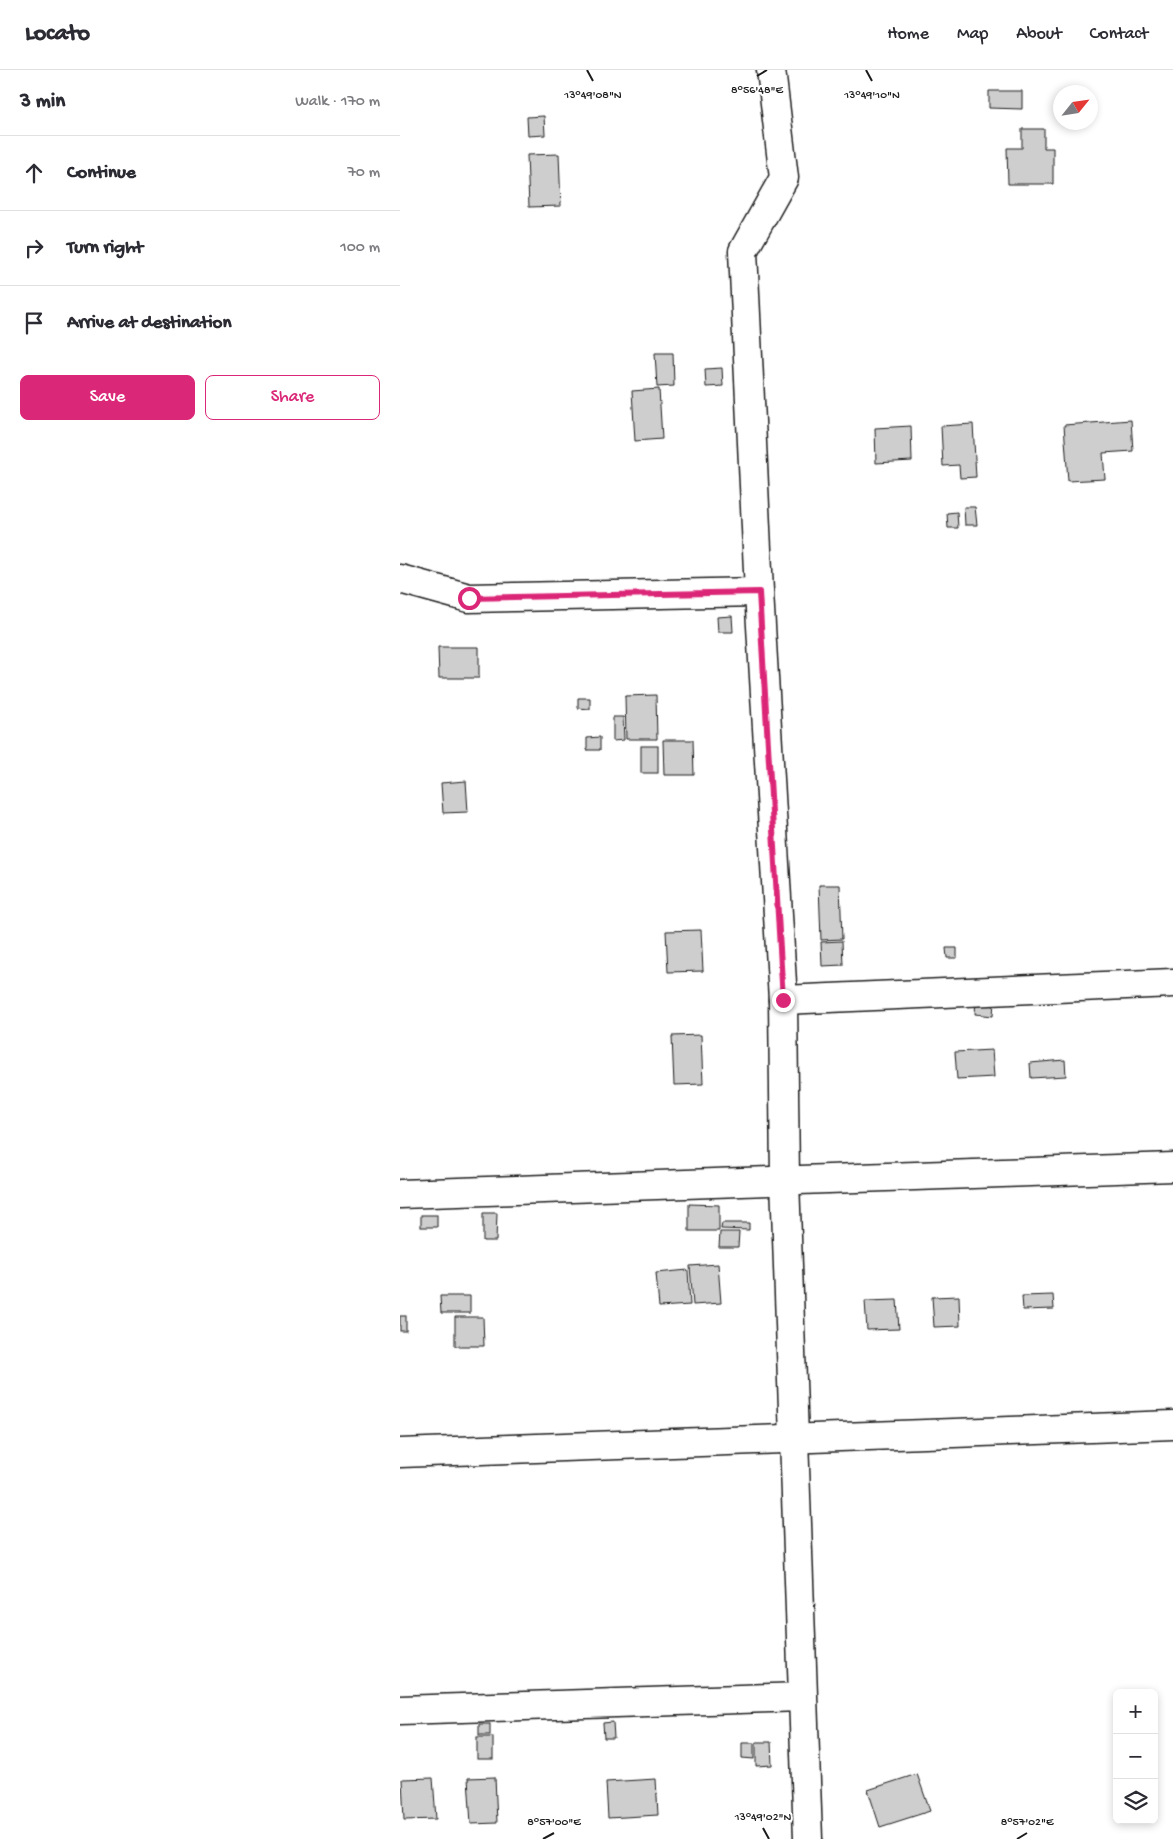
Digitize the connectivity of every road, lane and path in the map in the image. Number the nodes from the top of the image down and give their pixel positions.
1 (771, 70) edge
2 (400, 579) edge
3 (759, 592) junction
4 (1173, 983) edge
5 (783, 1000) junction
6 (1173, 1166) edge
7 (785, 1180) junction
8 (400, 1194) edge
9 (1173, 1425) edge
10 (793, 1439) junction
11 (400, 1453) edge
12 (802, 1697) junction
13 (400, 1710) edge
14 (808, 1839) edge

1 - 3 street
2 - 3 street
3 - 5 street
4 - 5 street
5 - 7 street
6 - 7 street
7 - 8 street
7 - 10 street
9 - 10 street
10 - 11 street
10 - 12 street
12 - 13 street
12 - 14 street

